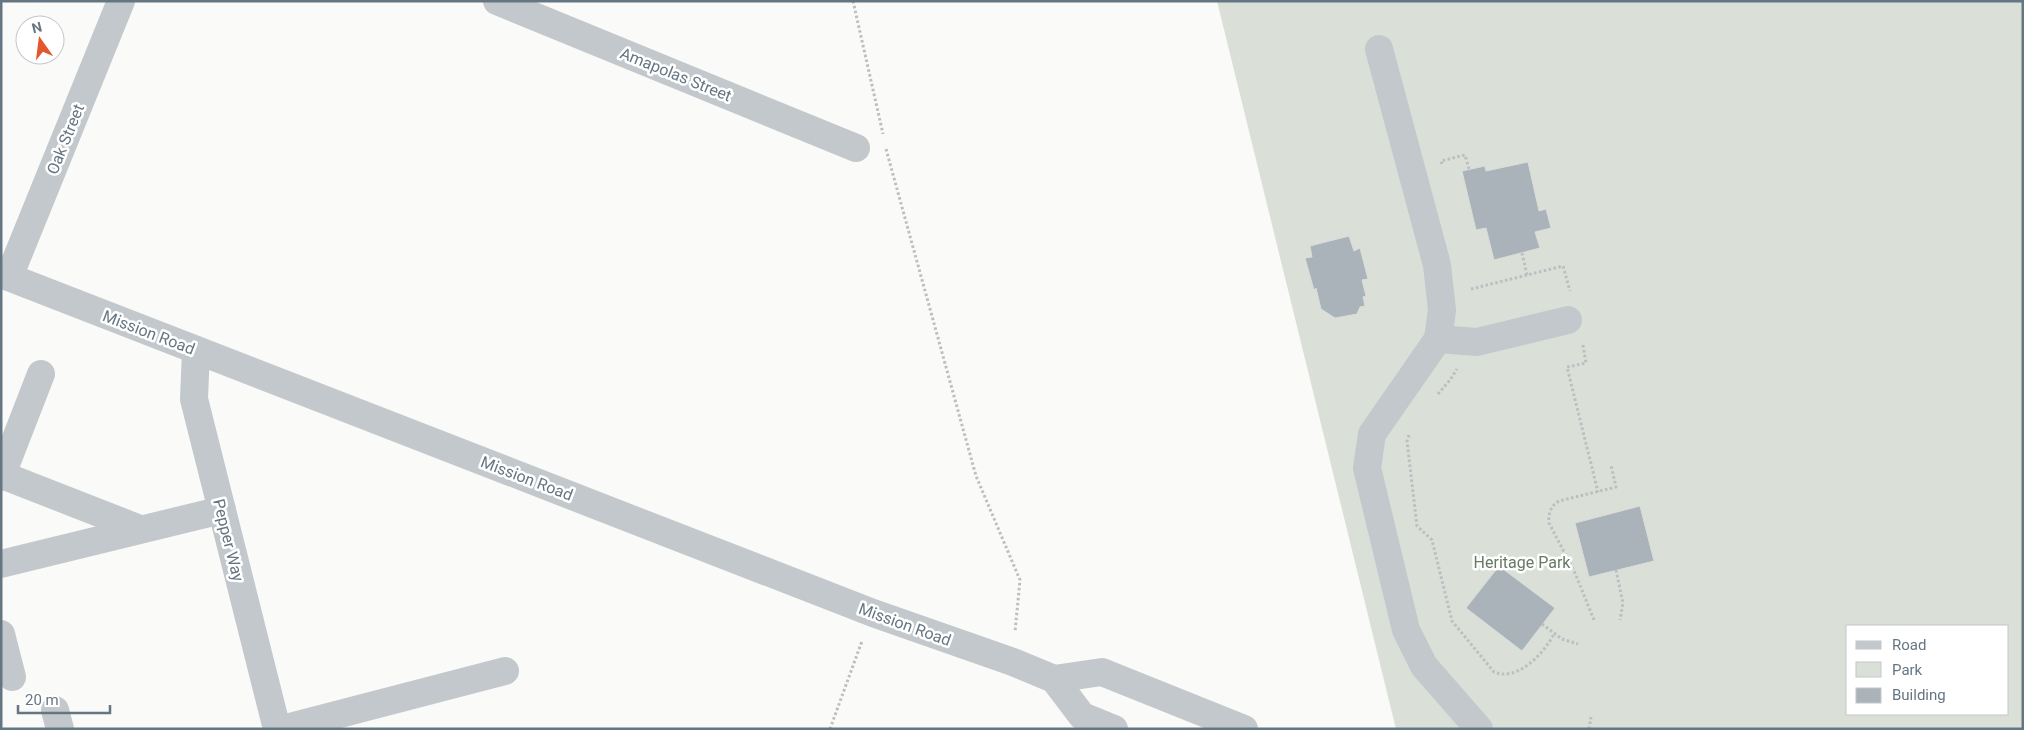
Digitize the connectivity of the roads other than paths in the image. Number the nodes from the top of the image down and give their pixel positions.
1 (121, 1) edge
2 (497, 1) edge
3 (554, 12) edge
4 (1379, 49) dead end
5 (856, 148) dead end
6 (5, 276) edge
7 (1568, 320) dead end
8 (1438, 339) junction
9 (196, 350) junction
10 (41, 374) dead end
11 (2, 476) edge
12 (222, 510) junction
13 (140, 530) junction
14 (1, 564) edge
15 (1, 634) edge
16 (505, 671) dead end
17 (12, 677) dead end
18 (1054, 679) junction
19 (277, 729) edge
20 (282, 729) edge
21 (1114, 729) edge
22 (1244, 729) edge
23 (1479, 729) edge

1 - 6 street, Oak Street
2 - 3 street, Amapolas Street
3 - 5 street, Amapolas Street
4 - 8 street
6 - 9 street, Mission Road
7 - 8 street
8 - 23 street
9 - 12 street, Pepper Way
9 - 18 street, Mission Road
10 - 11 street
11 - 13 street
12 - 13 street
12 - 19 street, Pepper Way
13 - 14 street
15 - 17 street
16 - 20 street
18 - 21 street
18 - 22 street

